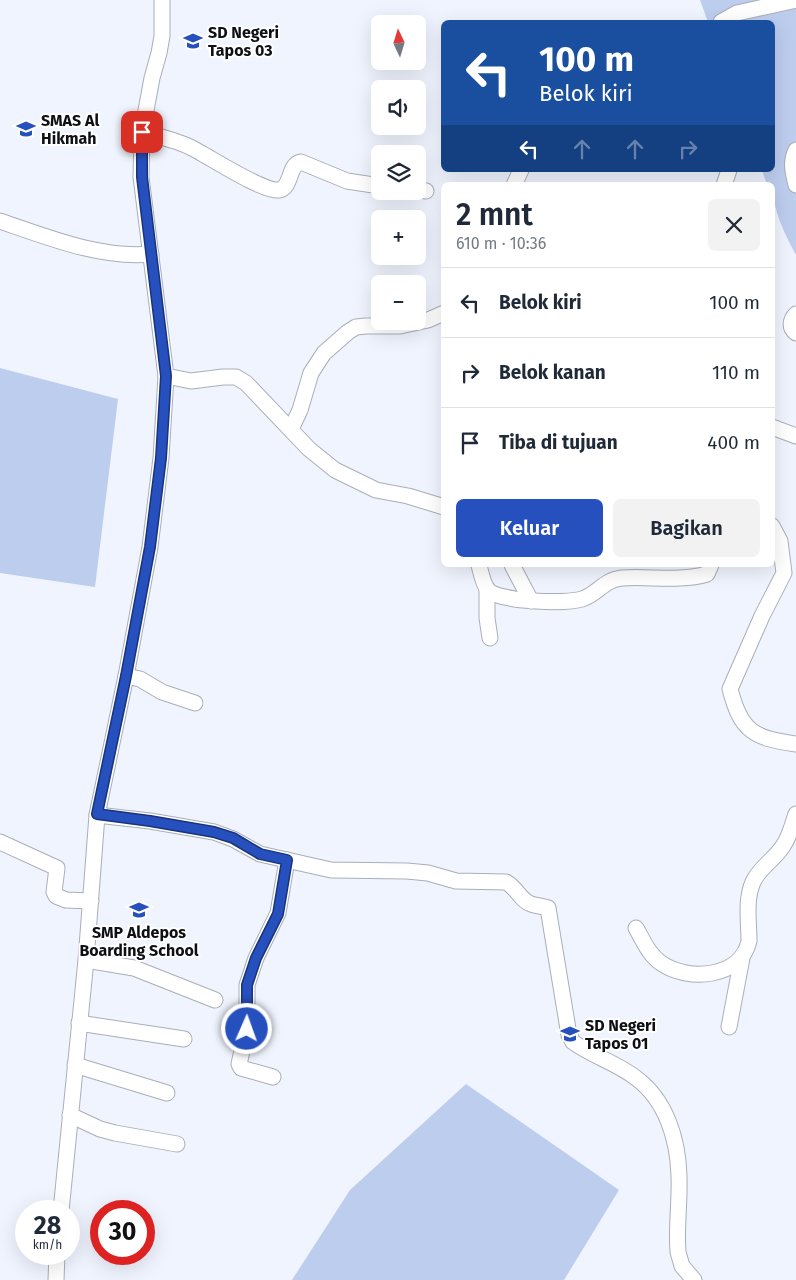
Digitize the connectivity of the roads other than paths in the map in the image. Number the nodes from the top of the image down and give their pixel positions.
1 (162, 0) edge
2 (796, 0) edge
3 (725, 20) edge
4 (142, 132) junction
5 (796, 150) edge
6 (371, 185) edge
7 (796, 185) edge
8 (0, 221) edge
9 (151, 254) junction
10 (441, 314) edge
11 (796, 314) edge
12 (796, 333) edge
13 (166, 376) junction
14 (775, 428) edge
15 (291, 429) junction
16 (796, 436) edge
17 (441, 506) edge
18 (775, 532) edge
19 (480, 567) edge
20 (513, 567) edge
21 (710, 567) edge
22 (487, 589) junction
23 (531, 601) junction
24 (490, 638) dead end
25 (126, 676) junction
26 (195, 703) dead end
27 (796, 744) edge
28 (97, 814) junction
29 (796, 814) edge
30 (0, 842) edge
31 (287, 860) junction
32 (91, 901) junction
33 (636, 928) dead end
34 (742, 958) junction
35 (86, 960) junction
36 (215, 1000) dead end
37 (79, 1023) junction
38 (729, 1027) dead end
39 (184, 1039) dead end
40 (75, 1065) junction
41 (273, 1077) dead end
42 (167, 1093) dead end
43 (70, 1114) junction
44 (177, 1144) dead end
45 (62, 1200) edge
46 (57, 1265) edge
47 (56, 1280) edge
48 (694, 1280) edge

1 - 4 street
2 - 3 street
4 - 6 street
4 - 9 street
5 - 7 street
8 - 9 street
9 - 13 street
10 - 15 street
11 - 12 street
13 - 15 street
13 - 25 street
14 - 16 street
15 - 17 street
18 - 27 street
19 - 22 street
20 - 23 street
21 - 23 street
22 - 23 street
22 - 24 street
25 - 26 street
25 - 28 street
28 - 31 street
28 - 32 street
29 - 34 street
30 - 32 street
31 - 41 street
31 - 48 street
32 - 35 street
33 - 34 street
34 - 38 street
35 - 36 street
35 - 37 street
37 - 39 street
37 - 40 street
40 - 42 street
40 - 43 street
43 - 44 street
43 - 45 street
46 - 47 street

